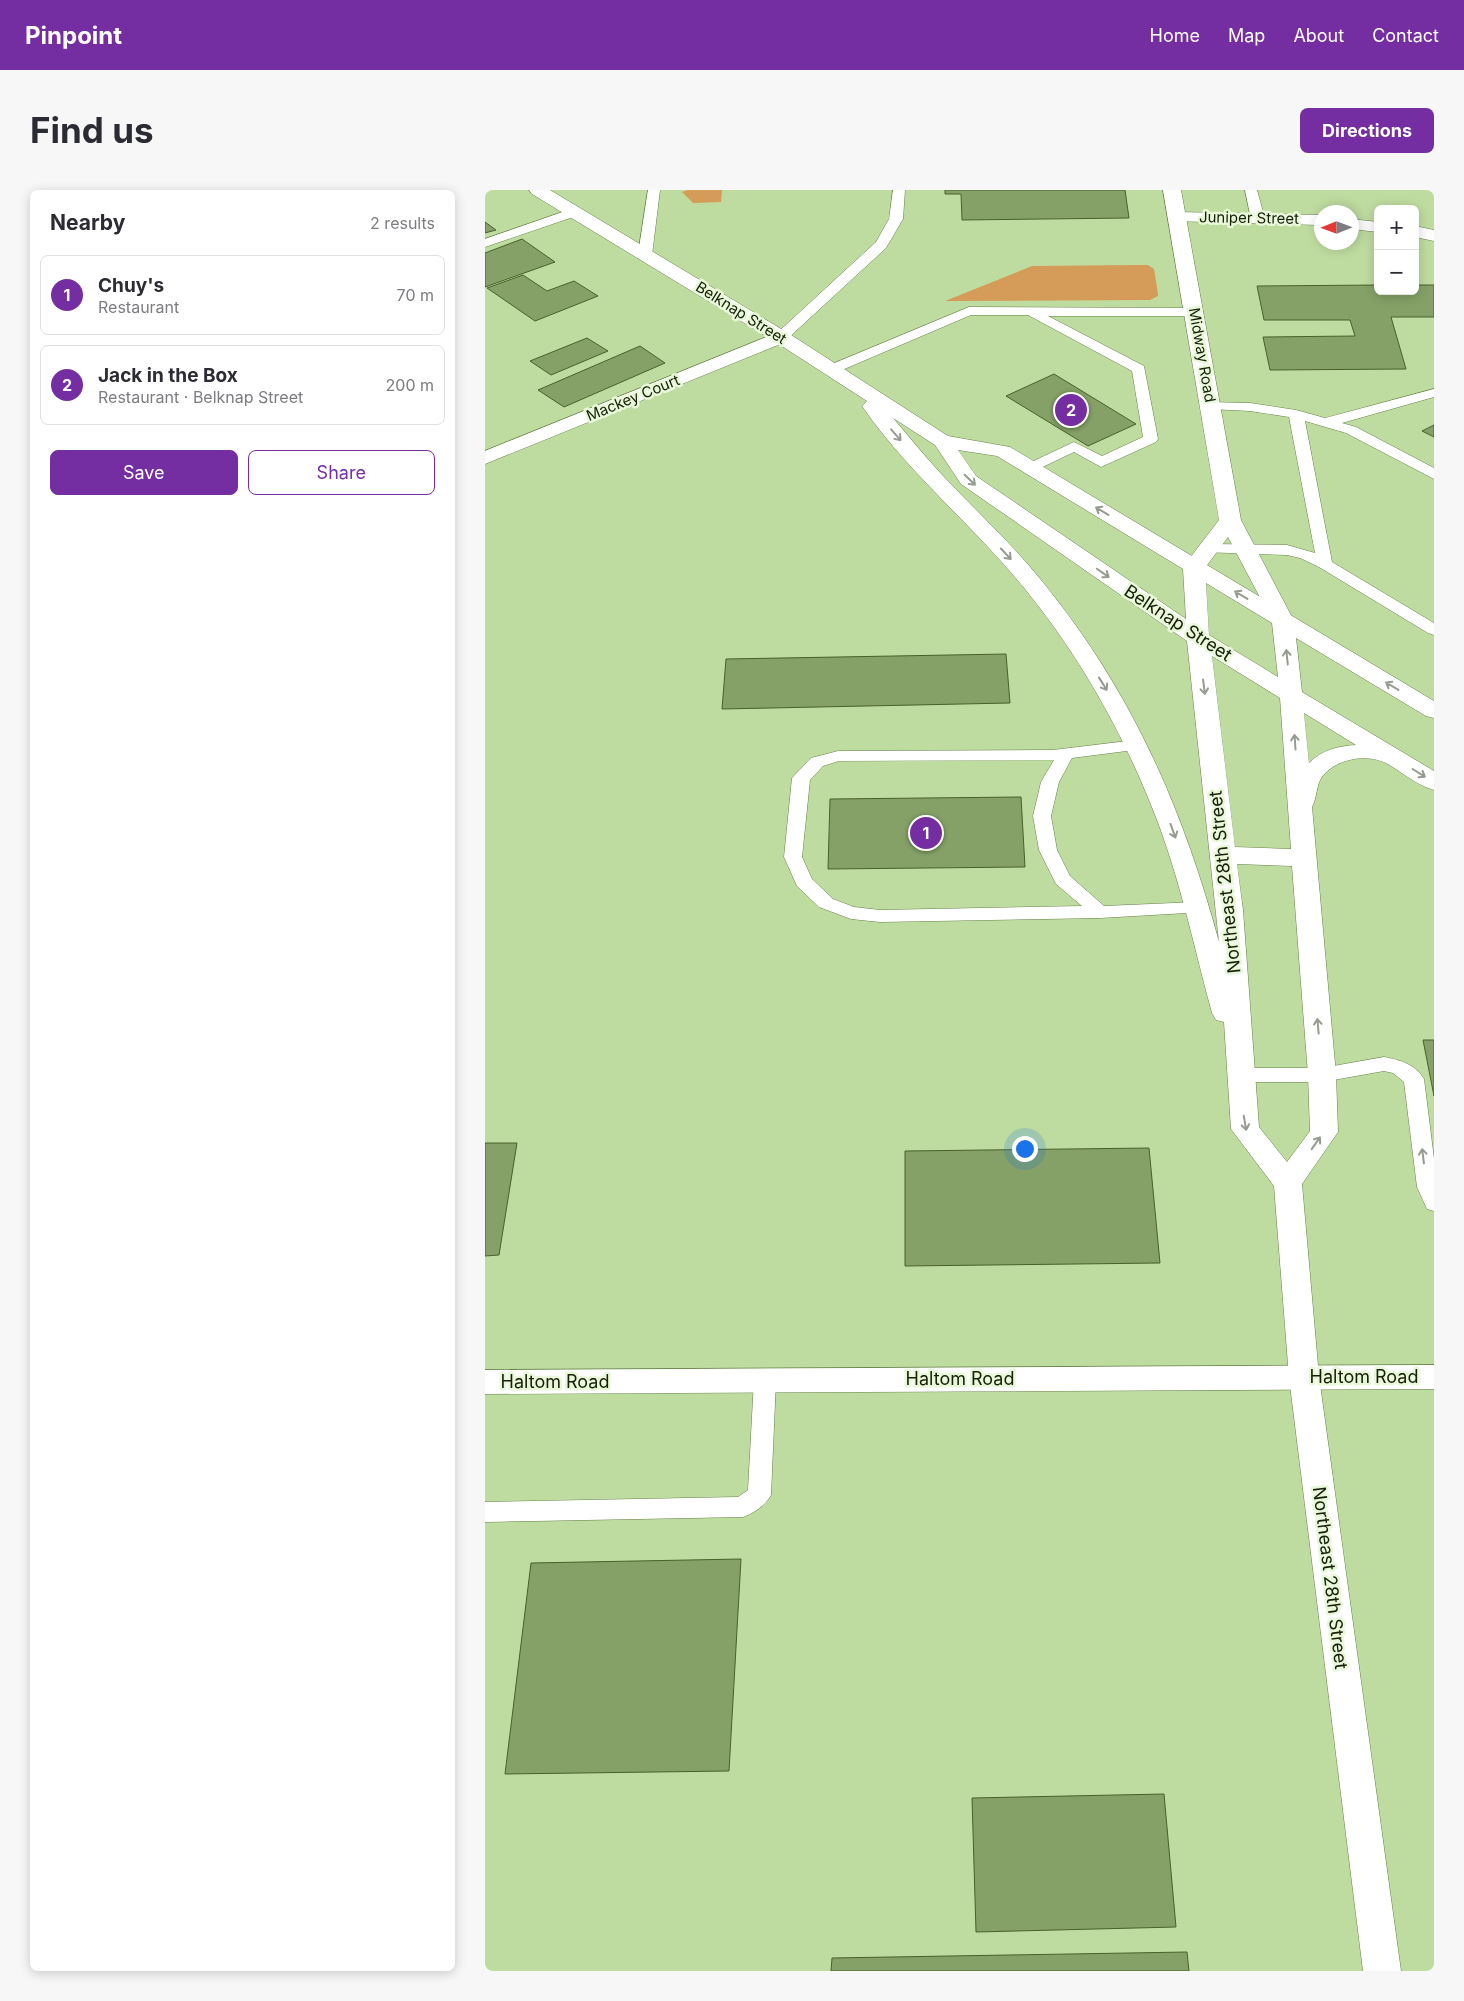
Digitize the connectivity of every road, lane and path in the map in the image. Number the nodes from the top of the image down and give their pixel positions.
1 (539, 190) edge
2 (654, 190) edge
3 (899, 190) edge
4 (1172, 190) edge
5 (1251, 190) edge
6 (574, 212) junction
7 (1177, 217) junction
8 (1258, 219) junction
9 (1314, 220) edge
10 (1359, 225) edge
11 (1374, 227) edge
12 (1419, 232) edge
13 (1434, 236) edge
14 (485, 243) edge
15 (645, 255) junction
16 (1029, 311) junction
17 (1194, 312) junction
18 (781, 337) junction
19 (830, 370) junction
20 (853, 384) junction
21 (1434, 393) edge
22 (1211, 405) junction
23 (1296, 414) junction
24 (1327, 422) junction
25 (941, 440) junction
26 (485, 458) edge
27 (1030, 468) junction
28 (1434, 474) edge
29 (1231, 520) junction
30 (1208, 549) junction
31 (1246, 550) junction
32 (1325, 564) junction
33 (1194, 567) junction
34 (1283, 620) junction
35 (1434, 630) edge
36 (1198, 638) junction
37 (1291, 693) junction
38 (1434, 711) edge
39 (1136, 745) junction
40 (1066, 754) junction
41 (1393, 756) junction
42 (1434, 782) edge
43 (1300, 812) junction
44 (1224, 855) junction
45 (1304, 858) junction
46 (1197, 908) junction
47 (1099, 912) junction
48 (1322, 1074) junction
49 (1241, 1075) junction
50 (1288, 1183) junction
51 (1434, 1203) edge
52 (1304, 1377) junction
53 (1434, 1377) edge
54 (765, 1380) junction
55 (485, 1382) edge
56 (485, 1512) edge
57 (1382, 1971) edge

1 - 6 main road, Belknap Street
2 - 15 lane
3 - 18 lane
4 - 7 main road, Midway Road
5 - 8 lane
6 - 14 lane
6 - 15 main road, Belknap Street
7 - 8 main road, Juniper Street
7 - 17 main road, Midway Road
8 - 9 main road, Juniper Street
10 - 11 main road
12 - 13 main road
15 - 18 main road, Belknap Street
16 - 17 lane
16 - 19 lane
16 - 27 lane
17 - 22 main road, Midway Road
18 - 19 main road, Belknap Street
18 - 26 main road, Mackey Court
19 - 20 main road, Belknap Street
20 - 25 main road, Belknap Street
20 -> 39 main road
21 - 24 lane
22 - 23 lane
22 - 29 main road, Midway Road
23 - 24 lane
23 - 32 lane
24 - 28 lane
25 - 27 main road, Belknap Street
25 -> 36 main road, Belknap Street
33 -> 27 main road, Belknap Street
29 - 30 main road
29 - 31 main road, Midway Road
30 - 31 lane
30 - 33 main road
31 - 32 lane
31 - 34 main road, Midway Road
32 - 35 lane
34 -> 33 main road, Belknap Street
33 - 36 main road, Northeast 28th Street
37 -> 34 main road
38 -> 34 main road, Belknap Street
36 - 37 main road, Belknap Street
36 -> 44 main road, Northeast 28th Street
37 - 41 main road, Belknap Street
43 -> 37 main road
39 - 40 lane
39 -> 46 main road
40 - 47 lane
40 - 47 lane
41 -> 42 main road, Belknap Street
41 - 43 main road
43 - 45 main road
44 - 45 main road
44 - 49 main road, Northeast 28th Street
48 -> 45 main road
46 - 47 lane
46 - 49 main road
48 - 49 lane
50 -> 48 main road
51 -> 48 lane
49 -> 50 main road, Northeast 28th Street
50 - 52 main road, Northeast 28th Street
52 - 53 main road, Haltom Road
52 - 54 main road, Haltom Road
52 - 57 main road, Northeast 28th Street
54 - 55 main road, Haltom Road
54 - 56 lane

